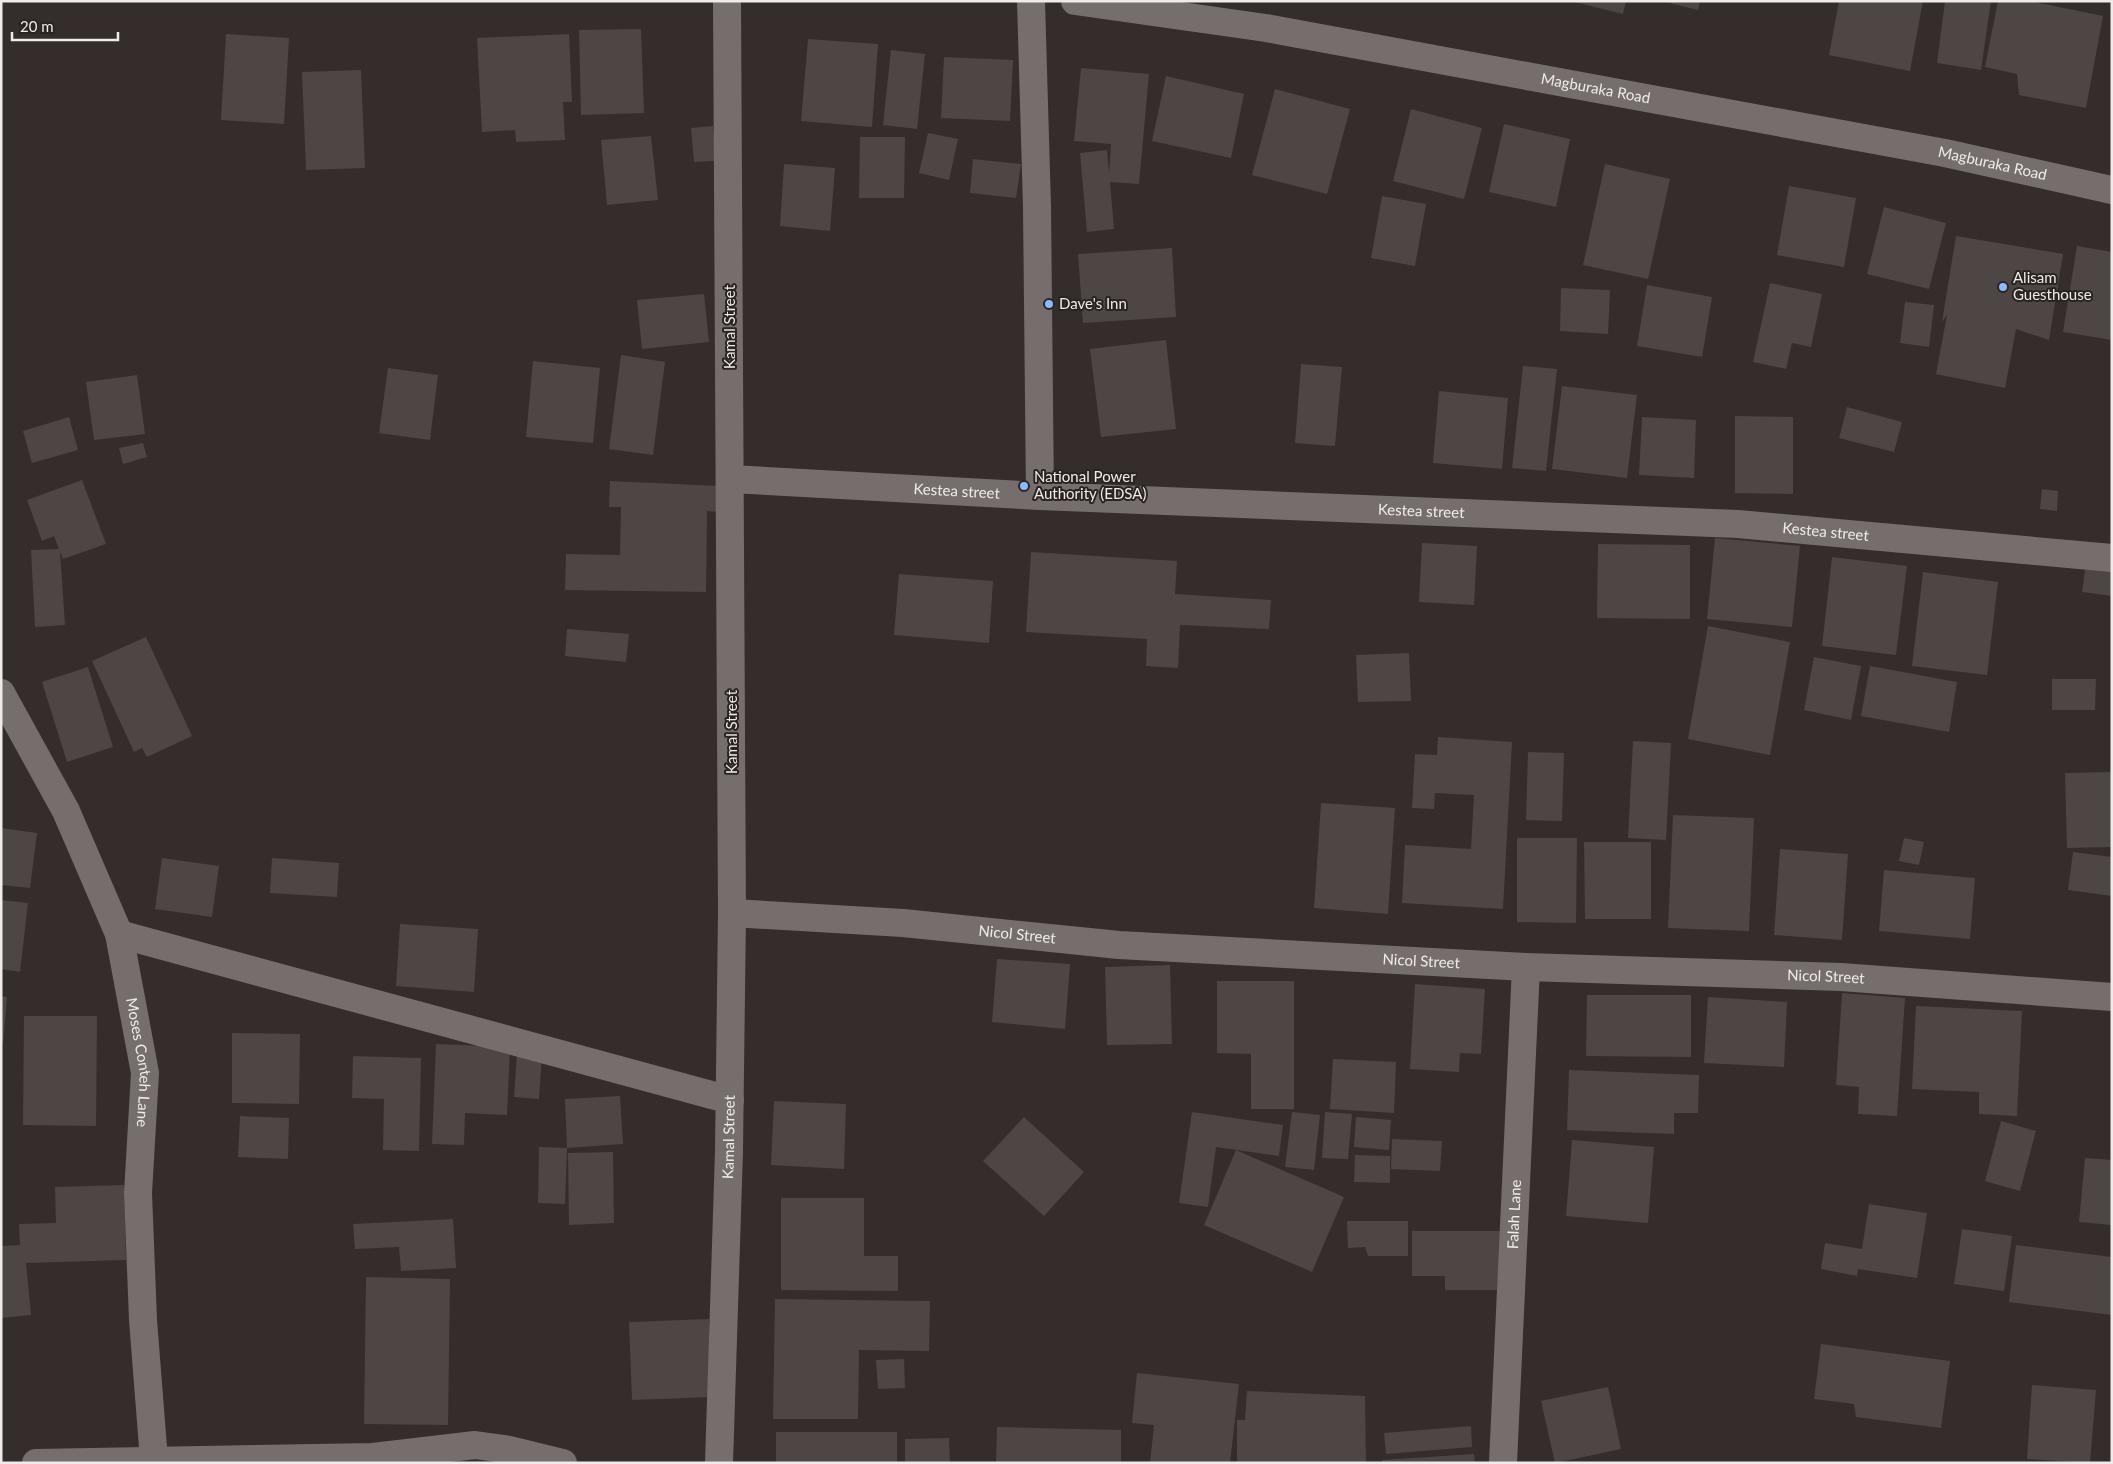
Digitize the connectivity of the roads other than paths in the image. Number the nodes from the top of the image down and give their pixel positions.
1 (728, 1) edge
2 (1031, 1) edge
3 (1075, 1) edge
4 (2112, 190) edge
5 (731, 479) junction
6 (1040, 496) junction
7 (2112, 558) edge
8 (1, 693) edge
9 (732, 913) junction
10 (119, 934) junction
11 (1526, 967) junction
12 (2112, 997) edge
13 (730, 1100) junction
14 (154, 1460) junction
15 (36, 1463) edge
16 (563, 1463) edge
17 (719, 1463) edge
18 (1504, 1463) edge

1 - 5 street, Kamal Street
2 - 6 street
3 - 4 street, Magburaka Road
5 - 6 street, Kestea street
5 - 9 street, Kamal Street
6 - 7 street, Kestea street
8 - 10 street, Moses Conteh Lane
9 - 11 street, Nicol Street
9 - 13 street, Kamal Street
10 - 13 street
10 - 14 street, Moses Conteh Lane
11 - 12 street, Nicol Street
11 - 18 street, Falah Lane
13 - 17 street, Kamal Street
14 - 15 street
14 - 16 street

